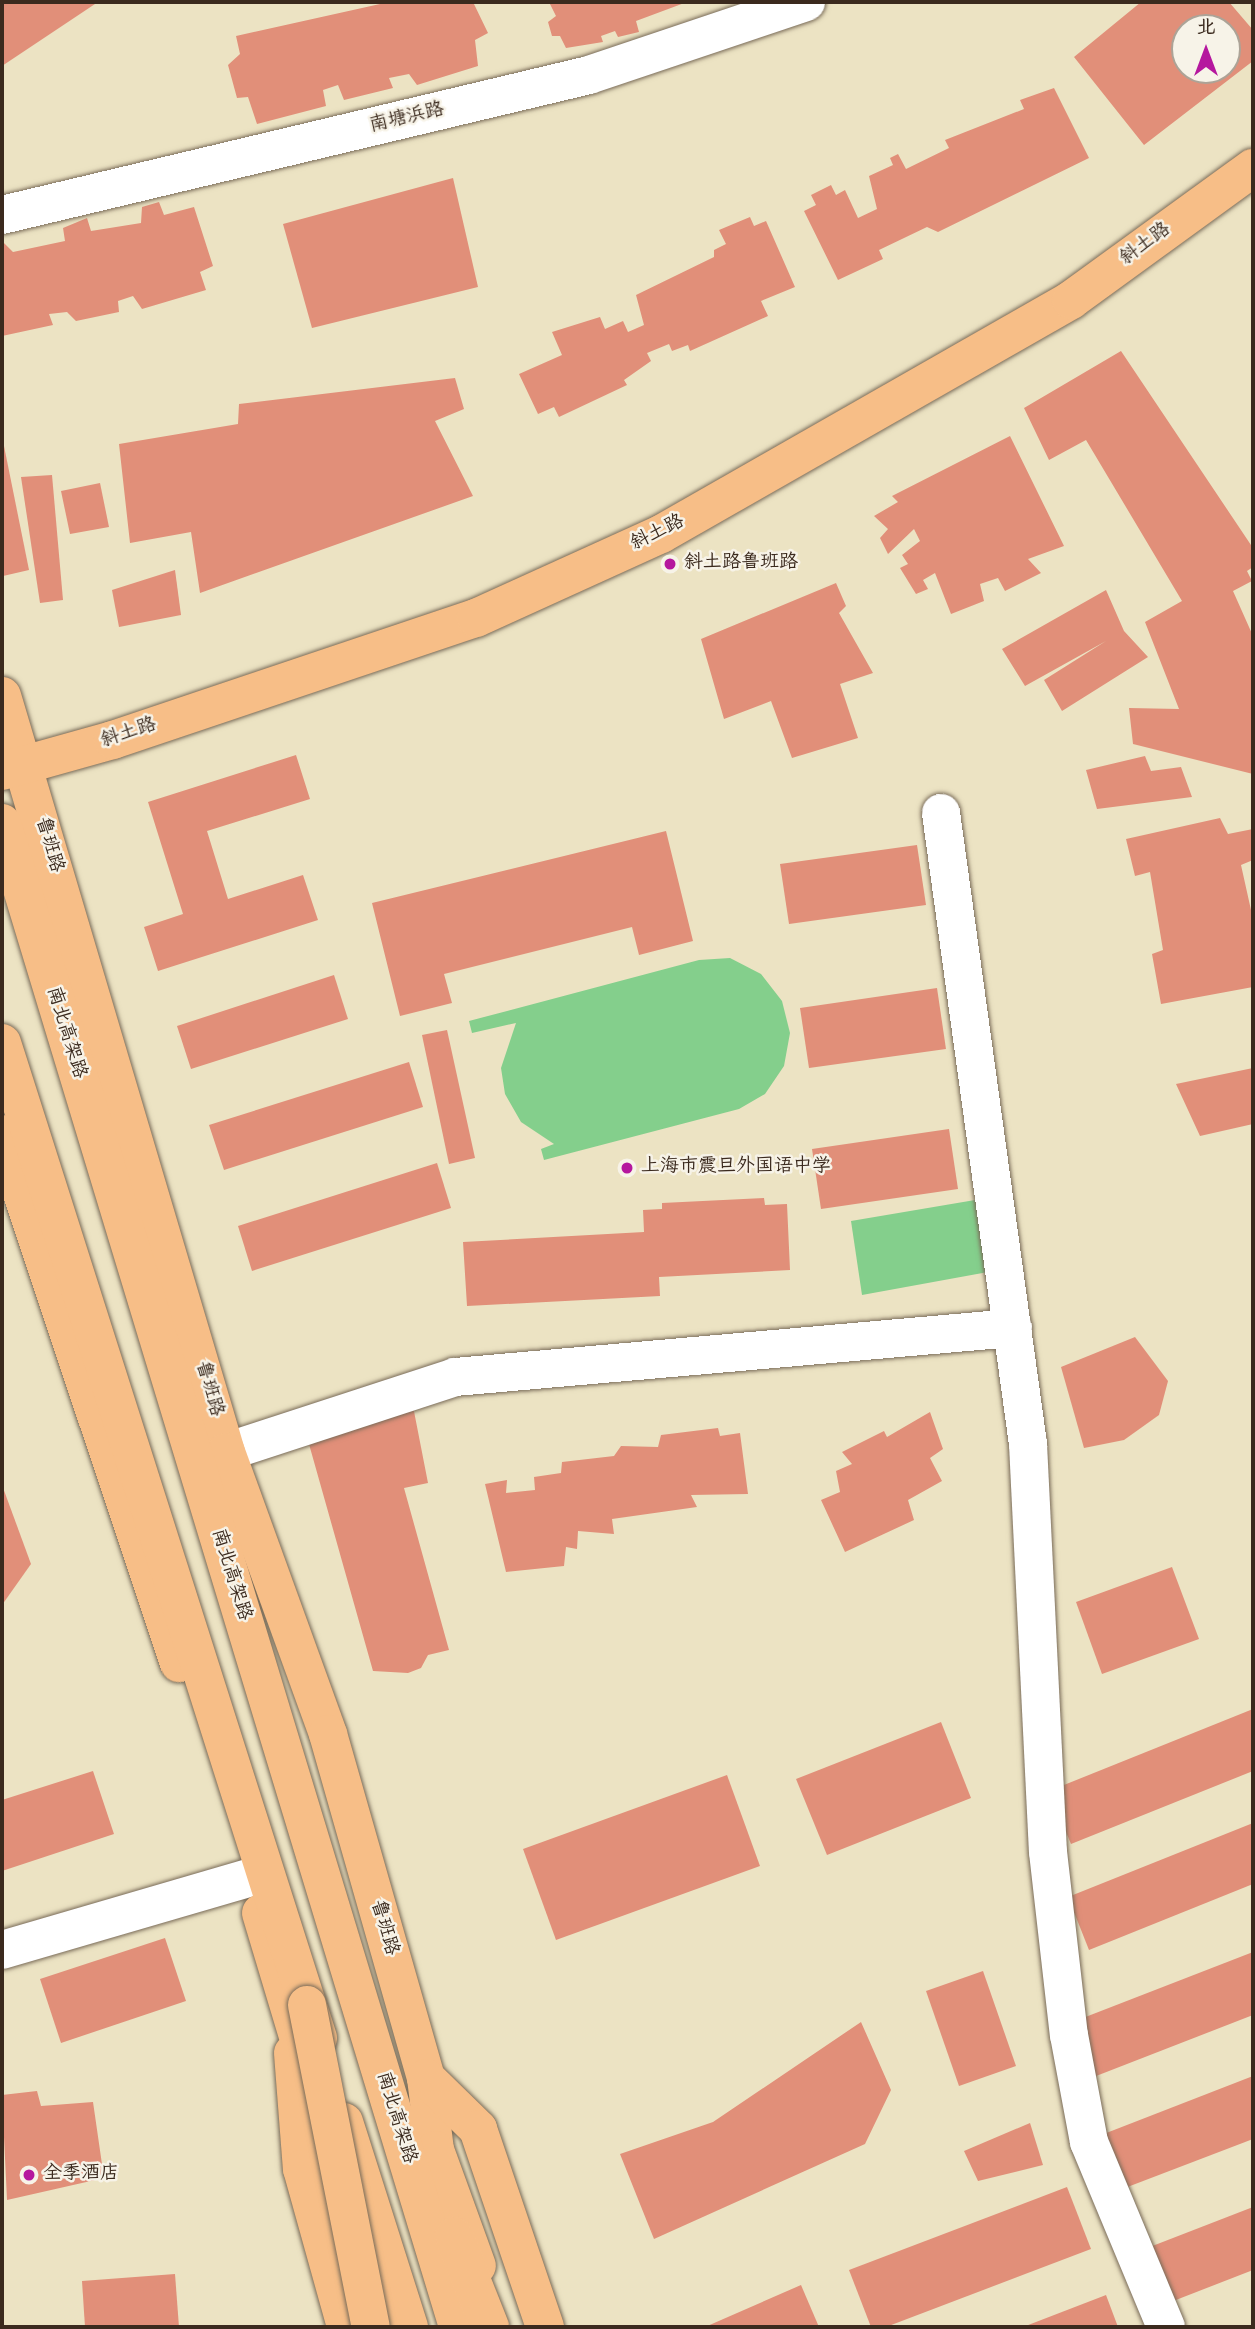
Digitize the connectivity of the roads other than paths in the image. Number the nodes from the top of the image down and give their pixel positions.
1 (806, 2) edge
2 (1253, 168) edge
3 (2, 215) edge
4 (2, 695) edge
5 (13, 768) edge
6 (941, 813) dead end
7 (2, 823) edge
8 (2, 1043) edge
9 (2, 1134) edge
10 (1013, 1328) junction
11 (226, 1452) junction
12 (252, 1877) junction
13 (2, 1950) edge
14 (356, 1990) junction
15 (299, 2016) junction
16 (426, 2078) junction
17 (346, 2327) edge
18 (371, 2327) edge
19 (393, 2327) edge
20 (409, 2327) edge
21 (458, 2327) edge
22 (490, 2327) edge
23 (499, 2327) edge
24 (545, 2327) edge
25 (1166, 2327) edge

1 - 3 street, 南塘浜路
2 - 5 main road, 斜土路
4 - 5 main road, 鲁班路
5 - 11 main road, 鲁班路
6 - 10 street
7 - 14 main road, 南北高架路
8 - 15 main road
9 - 12 main road
10 - 11 street
10 - 25 street
11 - 16 main road, 鲁班路
12 - 13 street
12 - 15 main road
14 - 21 main road, 南北高架路
14 - 22 main road
15 - 17 main road
15 - 18 main road, bridge
15 - 19 main road
15 - 20 main road, bridge
16 - 23 main road, 鲁班路
16 - 24 main road, 鲁班路

